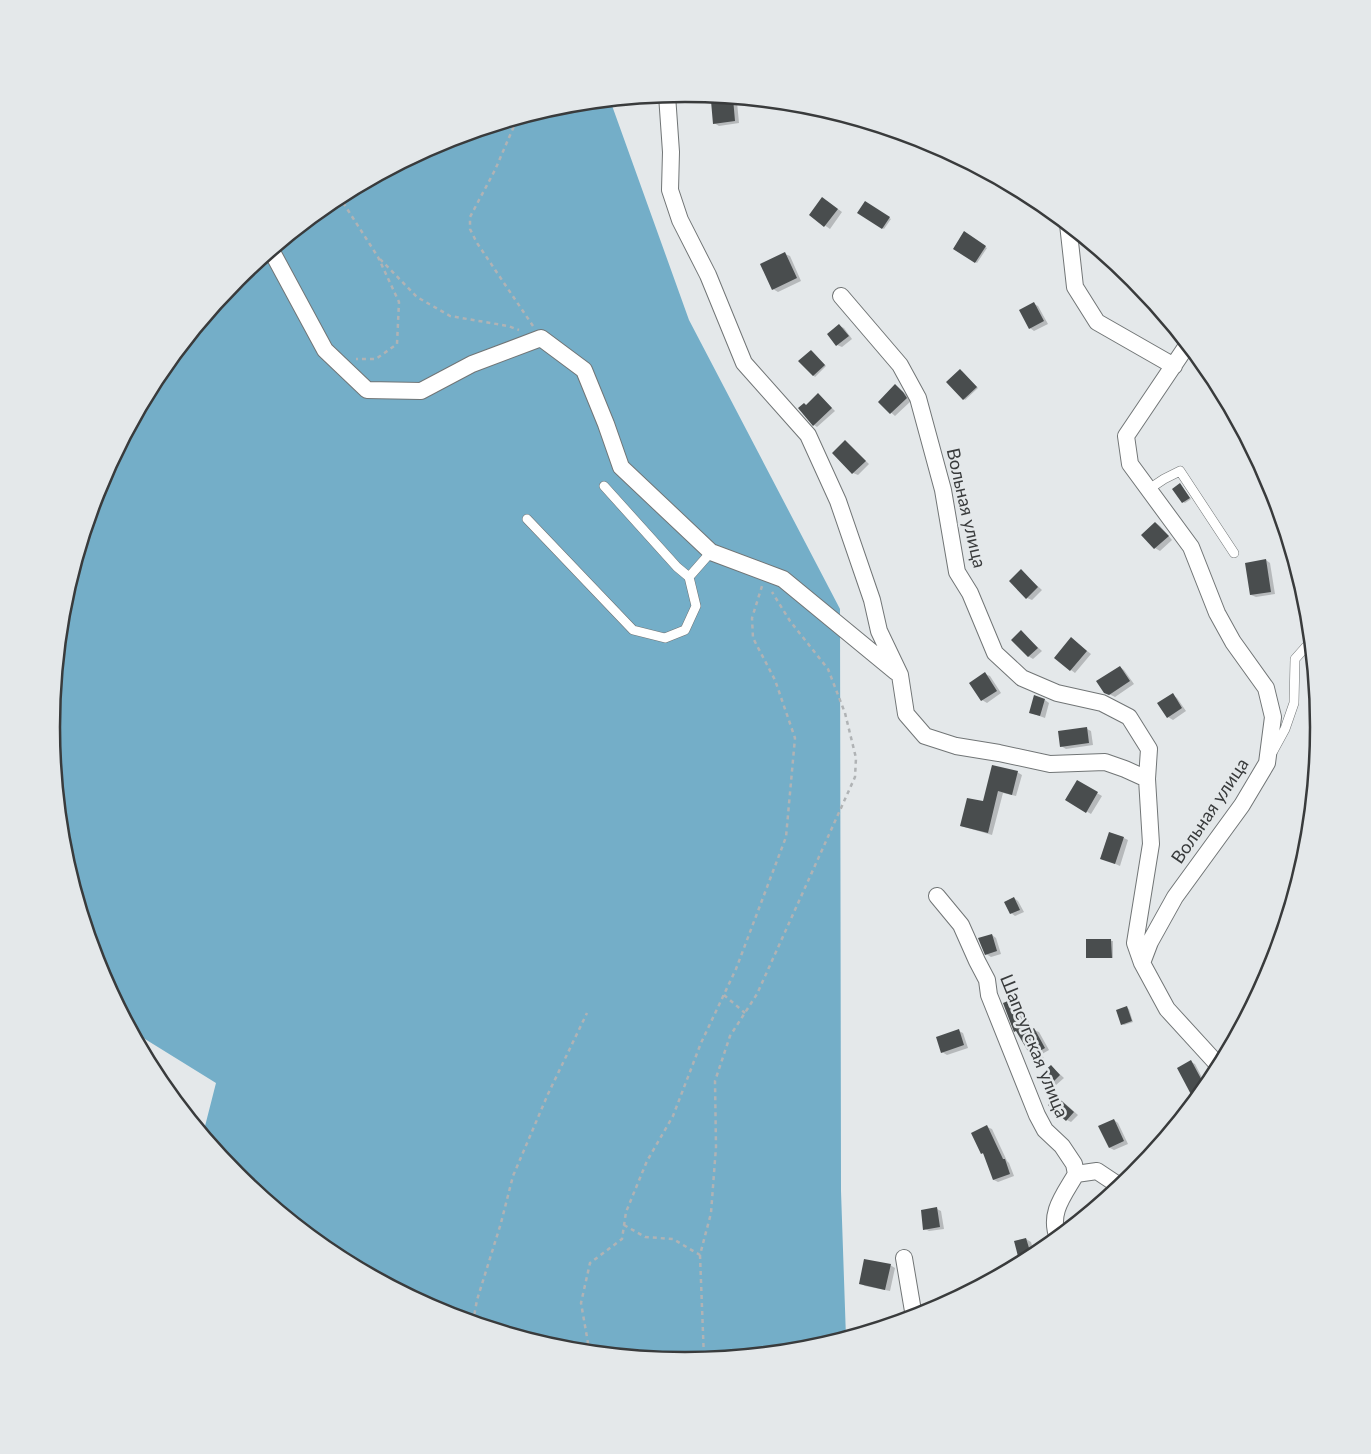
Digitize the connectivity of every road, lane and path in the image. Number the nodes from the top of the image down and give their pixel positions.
1 (668, 102) edge
2 (514, 126) edge
3 (344, 203) edge
4 (1069, 234) edge
5 (274, 256) edge
6 (378, 257) junction
7 (841, 296) dead end
8 (541, 338) junction
9 (1185, 349) edge
10 (334, 358) junction
11 (1174, 366) junction
12 (604, 486) dead end
13 (1149, 489) junction
14 (527, 519) dead end
15 (711, 552) junction
16 (1234, 553) dead end
17 (689, 577) junction
18 (1306, 646) edge
19 (900, 675) junction
20 (1267, 763) junction
21 (1147, 779) junction
22 (937, 896) dead end
23 (1142, 963) junction
24 (724, 995) junction
25 (588, 1013) dead end
26 (745, 1013) junction
27 (1215, 1060) edge
28 (1076, 1174) junction
29 (1114, 1182) edge
30 (624, 1225) junction
31 (1055, 1231) edge
32 (700, 1255) junction
33 (904, 1258) dead end
34 (913, 1310) edge
35 (475, 1316) edge
36 (588, 1344) edge
37 (704, 1352) edge

1 - 19 street
2 - 8 path
3 - 6 path
4 - 11 street
5 - 10 street
6 - 8 path
6 - 10 path
7 - 21 street, Вольная улица
8 - 10 street
8 - 15 street
9 - 11 street, Вольная улица
11 - 13 street, Вольная улица
12 - 17 lane
13 - 16 lane
13 - 20 street, Вольная улица
14 - 17 lane
15 - 17 lane
15 - 19 street
18 - 20 lane
19 - 21 street
20 - 23 street, Вольная улица
21 - 23 street, Вольная улица
22 - 28 street, Шапсугская улица
23 - 27 street, Вольная улица
24 - 26 path
24 - 26 path
24 - 30 path
25 - 35 path
26 - 32 path
28 - 29 street
28 - 31 street
30 - 32 path
30 - 36 path
32 - 37 path
33 - 34 street

